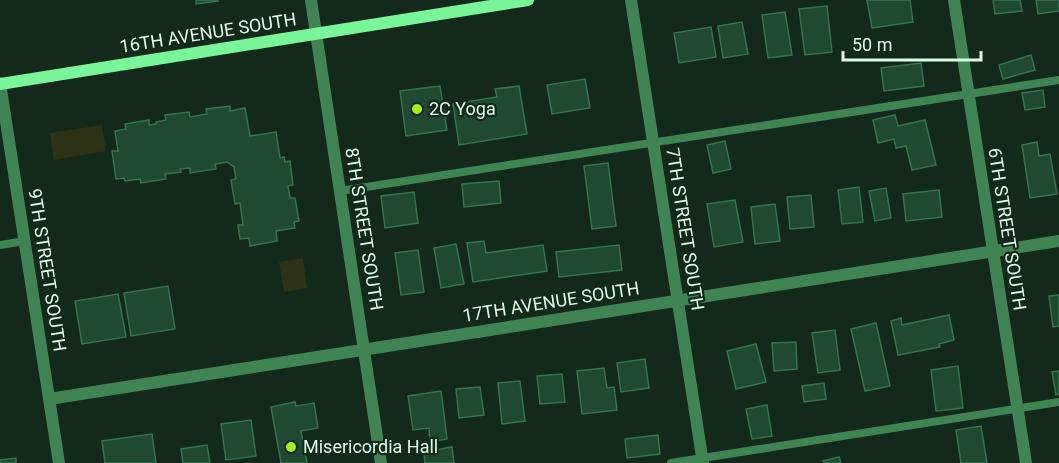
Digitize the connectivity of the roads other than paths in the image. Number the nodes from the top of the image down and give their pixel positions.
1 (311, 0) edge
2 (528, 0) edge
3 (631, 0) edge
4 (954, 0) edge
5 (316, 34) junction
6 (1059, 80) edge
7 (0, 84) edge
8 (968, 94) junction
9 (654, 142) junction
10 (340, 191) junction
11 (25, 241) junction
12 (1059, 242) edge
13 (0, 245) edge
14 (993, 252) junction
15 (678, 301) junction
16 (364, 350) junction
17 (49, 399) junction
18 (1059, 402) edge
19 (1018, 409) junction
20 (703, 460) edge
21 (58, 463) edge
22 (381, 463) edge
23 (671, 463) edge
24 (1026, 463) edge

1 - 5 street, 8TH STREET SOUTH
2 - 5 street, 16TH AVENUE SOUTH
3 - 9 street, 7TH STREET SOUTH
4 - 8 street, 6TH STREET SOUTH
5 - 7 street, 16TH AVENUE SOUTH
5 - 10 street, 8TH STREET SOUTH
6 - 8 lane
7 - 11 street, 9TH STREET SOUTH
8 - 9 lane
8 - 14 street, 6TH STREET SOUTH
9 - 10 lane
9 - 15 street, 7TH STREET SOUTH
10 - 16 street, 8TH STREET SOUTH
11 - 13 lane
11 - 17 street, 9TH STREET SOUTH
12 - 14 street, 17TH AVENUE SOUTH
14 - 15 street, 17TH AVENUE SOUTH
14 - 19 street, 6TH STREET SOUTH
15 - 16 street, 17TH AVENUE SOUTH
15 - 20 street, 7TH STREET SOUTH
16 - 17 street, 17TH AVENUE SOUTH
16 - 22 street, 8TH STREET SOUTH
17 - 21 street, 9TH STREET SOUTH
18 - 19 lane
19 - 20 lane
19 - 24 street, 6TH STREET SOUTH
20 - 23 lane

